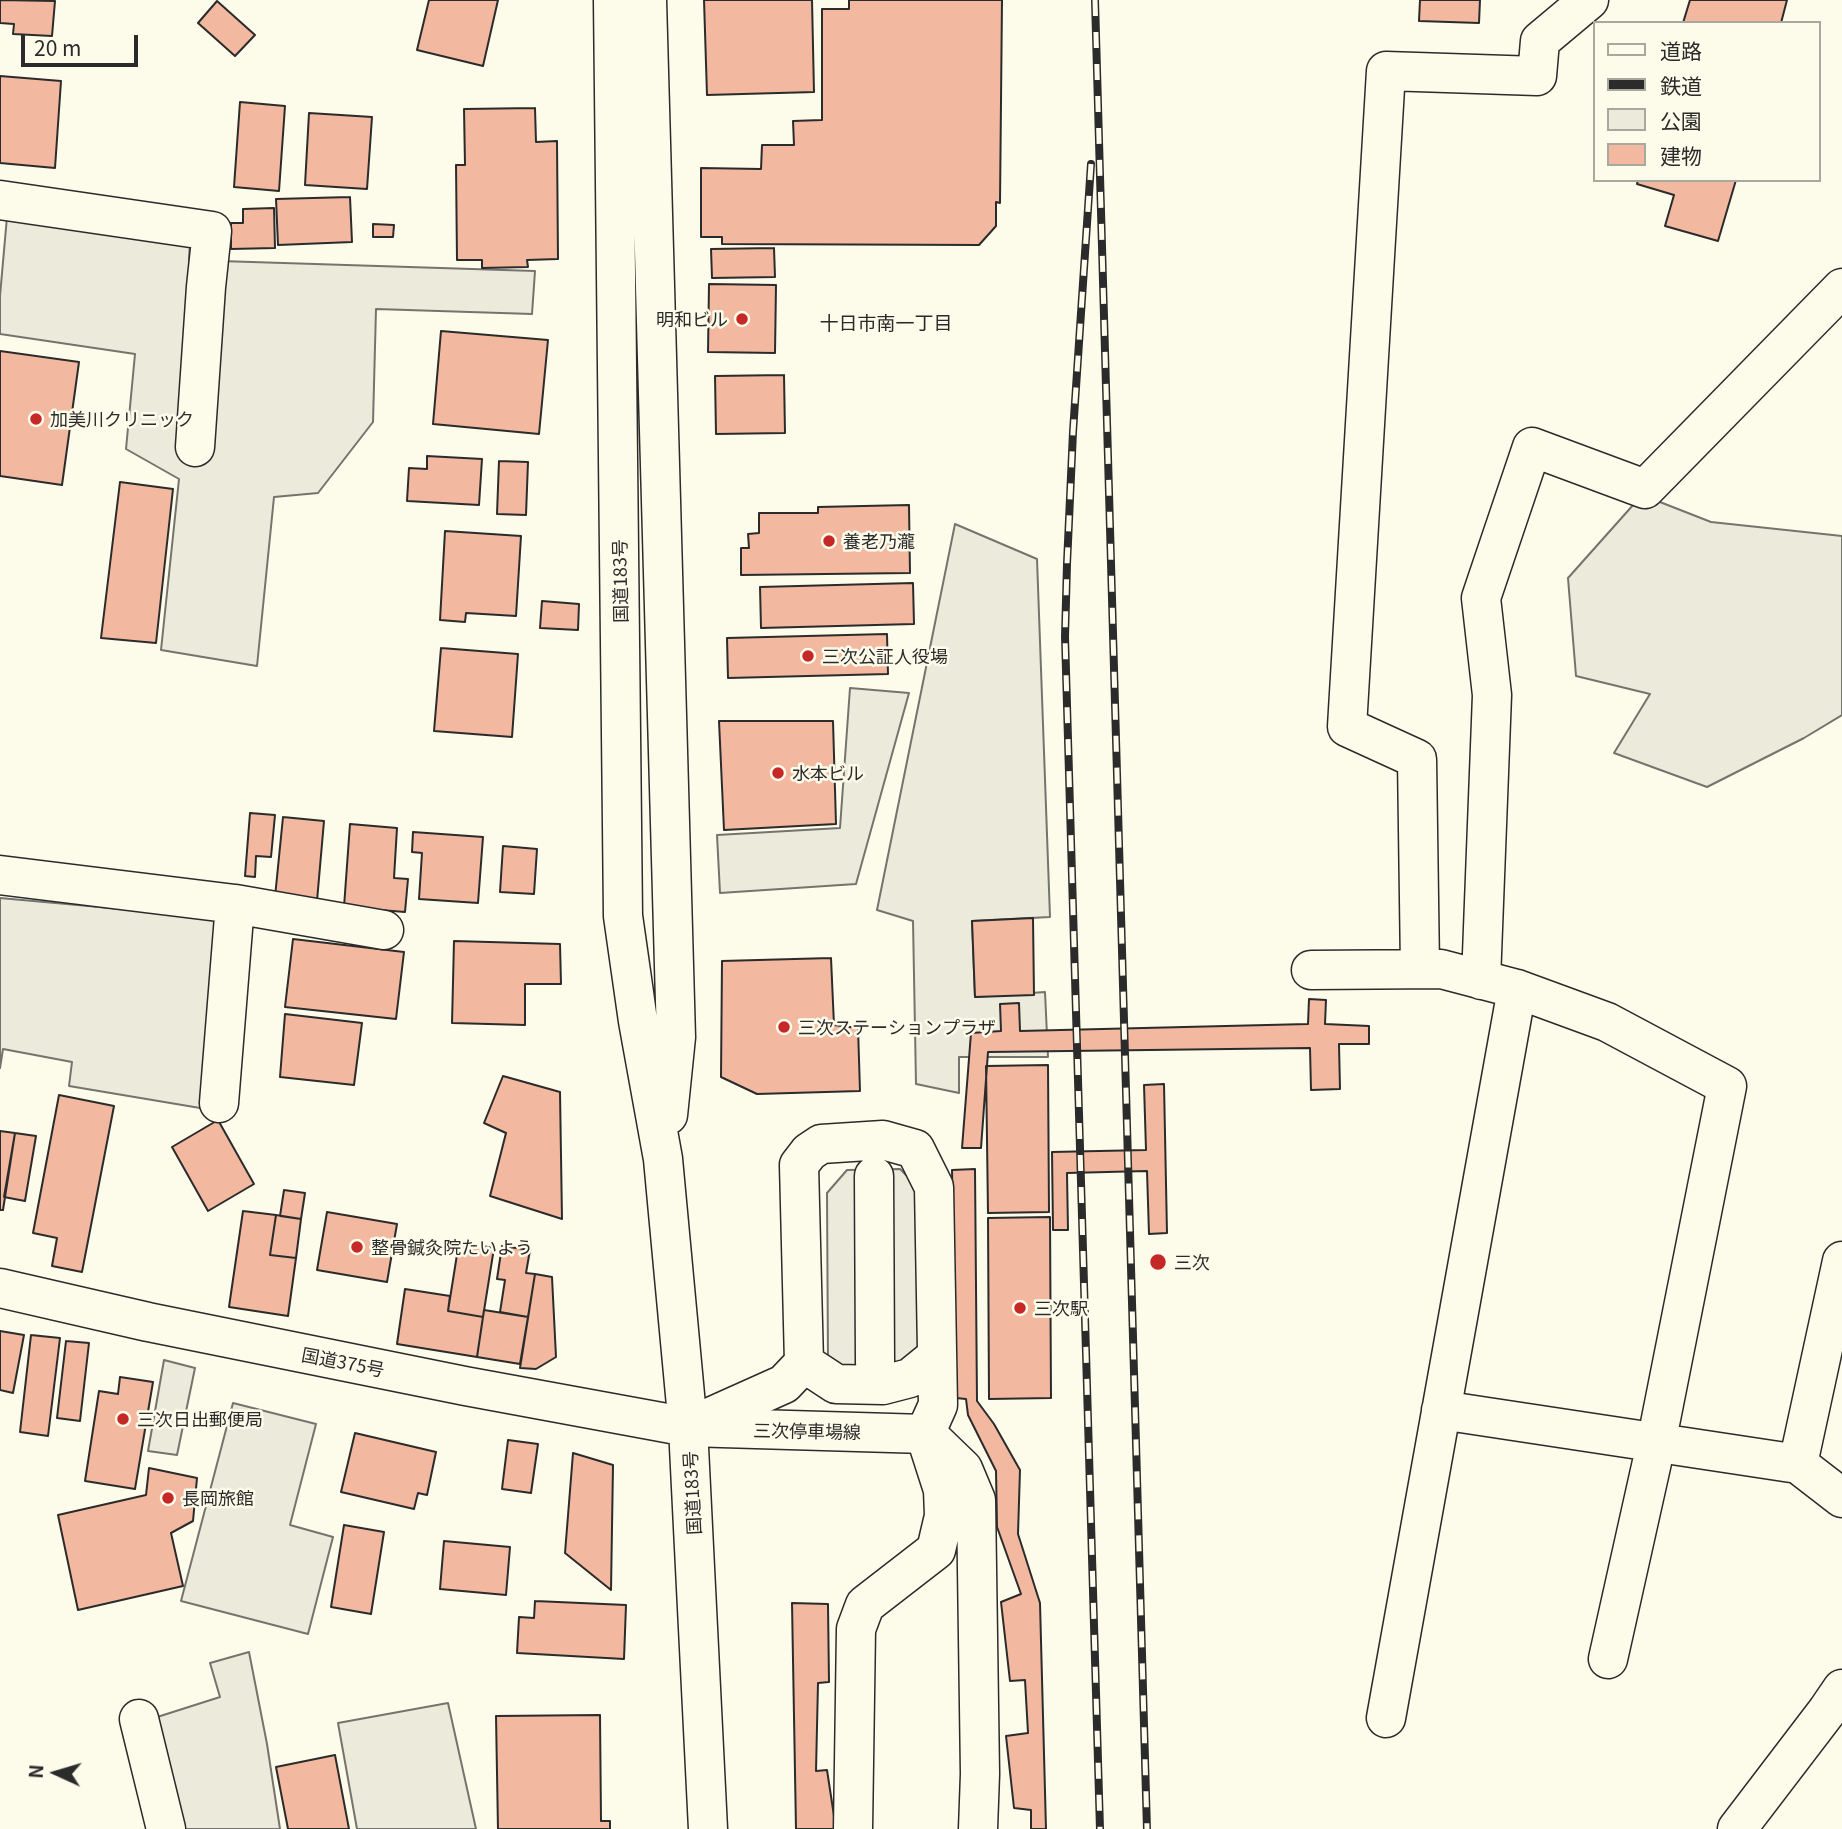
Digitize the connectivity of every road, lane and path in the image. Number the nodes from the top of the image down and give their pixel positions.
1 (613, 0) edge
2 (647, 0) edge
3 (1589, 0) edge
4 (0, 200) edge
5 (1842, 289) edge
6 (195, 447) dead end
7 (0, 876) edge
8 (235, 904) junction
9 (384, 930) dead end
10 (1420, 968) junction
11 (1311, 970) dead end
12 (1480, 979) junction
13 (1517, 989) junction
14 (219, 1103) dead end
15 (663, 1159) junction
16 (874, 1176) dead end
17 (1842, 1261) edge
18 (936, 1281) junction
19 (874, 1282) junction
20 (0, 1287) edge
21 (937, 1356) junction
22 (804, 1363) junction
23 (875, 1363) dead end
24 (1441, 1410) junction
25 (688, 1427) junction
26 (925, 1434) junction
27 (1657, 1444) junction
28 (1798, 1464) junction
29 (1842, 1498) edge
30 (917, 1565) junction
31 (978, 1593) junction
32 (1608, 1659) dead end
33 (1842, 1689) edge
34 (1386, 1718) dead end
35 (139, 1719) dead end
36 (166, 1829) edge
37 (708, 1829) edge
38 (853, 1829) edge
39 (978, 1829) edge
40 (1737, 1829) edge

1 - 15 main road, 国道183号
2 - 15 main road, 国道183号
3 - 10 main road
4 - 6 main road
5 - 12 main road
7 - 8 main road
8 - 9 main road
8 - 14 main road
10 - 11 main road
10 - 12 main road
12 - 13 main road
13 - 24 main road
13 - 27 main road
15 - 25 main road, 国道183号
16 - 19 main road
17 - 28 main road
18 - 19 main road
18 - 21 main road
18 - 22 main road
19 - 23 main road
20 - 25 main road, 国道375号
21 - 22 main road
21 - 26 main road
22 - 25 main road
24 - 27 main road
24 - 34 main road
25 - 26 main road, 三次停車場線
25 - 37 main road, 国道183号
26 - 30 main road
26 - 31 main road
27 - 28 main road
27 - 32 main road
28 - 29 main road
30 - 31 main road
30 - 38 main road
31 - 39 main road
33 - 40 main road
35 - 36 main road

